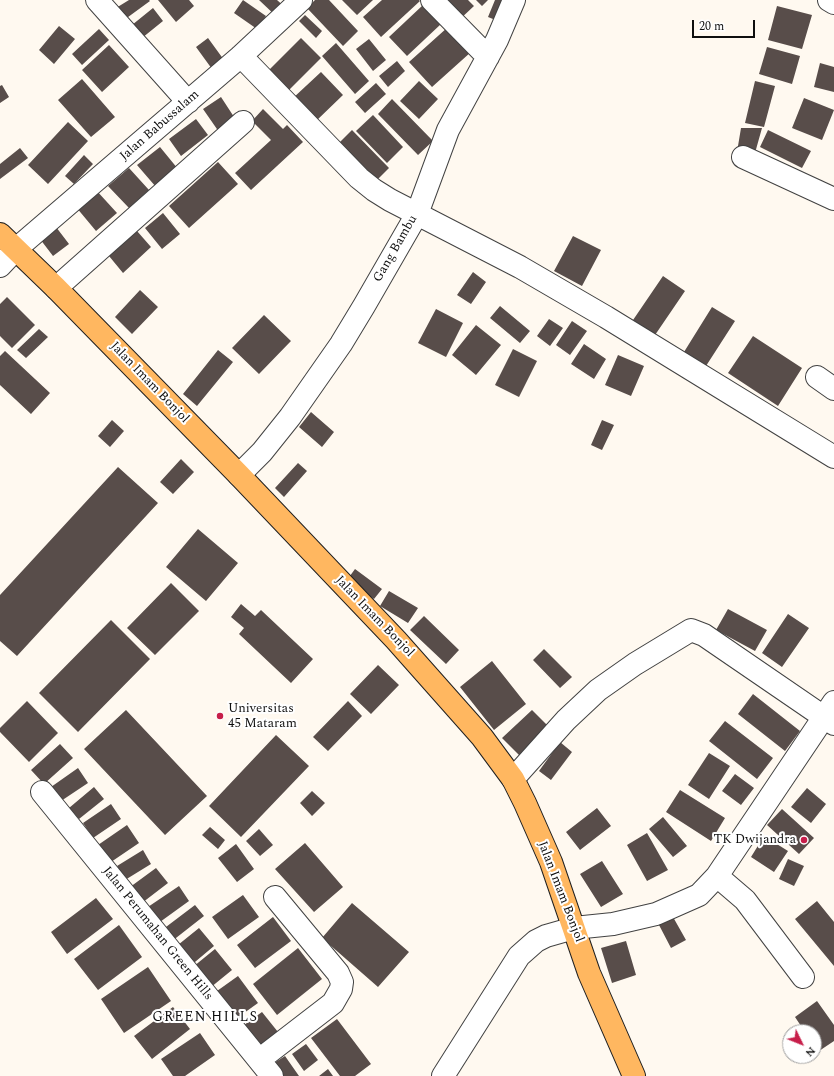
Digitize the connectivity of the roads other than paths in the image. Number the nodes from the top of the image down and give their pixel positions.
1 (97, 0) edge
2 (301, 0) edge
3 (432, 0) edge
4 (514, 0) edge
5 (829, 0) edge
6 (834, 3) edge
7 (242, 56) junction
8 (488, 56) junction
9 (188, 102) junction
10 (243, 122) dead end
11 (743, 157) dead end
12 (834, 199) edge
13 (417, 214) junction
14 (0, 234) edge
15 (16, 249) junction
16 (0, 266) edge
17 (56, 288) junction
18 (834, 457) edge
19 (239, 475) junction
20 (830, 714) edge
21 (513, 778) junction
22 (42, 792) dead end
23 (717, 876) junction
24 (275, 897) dead end
25 (574, 928) junction
26 (803, 977) dead end
27 (265, 1068) edge
28 (443, 1076) edge
29 (634, 1076) edge

1 - 9 street
2 - 7 street, Jalan Babussalam
3 - 8 street
4 - 8 street, Gang Bambu
5 - 6 street
7 - 9 street, Jalan Babussalam
7 - 13 street
8 - 13 street, Gang Bambu
9 - 15 street, Jalan Babussalam
10 - 17 street
11 - 12 street
13 - 18 street
13 - 19 street, Gang Bambu
14 - 15 main road, Jalan Imam Bonjol
15 - 16 street, Jalan Babussalam
15 - 17 main road, Jalan Imam Bonjol
17 - 19 main road, Jalan Imam Bonjol
19 - 21 main road, Jalan Imam Bonjol
20 - 21 street
20 - 23 street
21 - 25 main road, Jalan Imam Bonjol
22 - 27 street, Jalan Perumahan Green Hills
23 - 25 street
23 - 26 street
24 - 27 street
25 - 28 street
25 - 29 main road, Jalan Imam Bonjol

